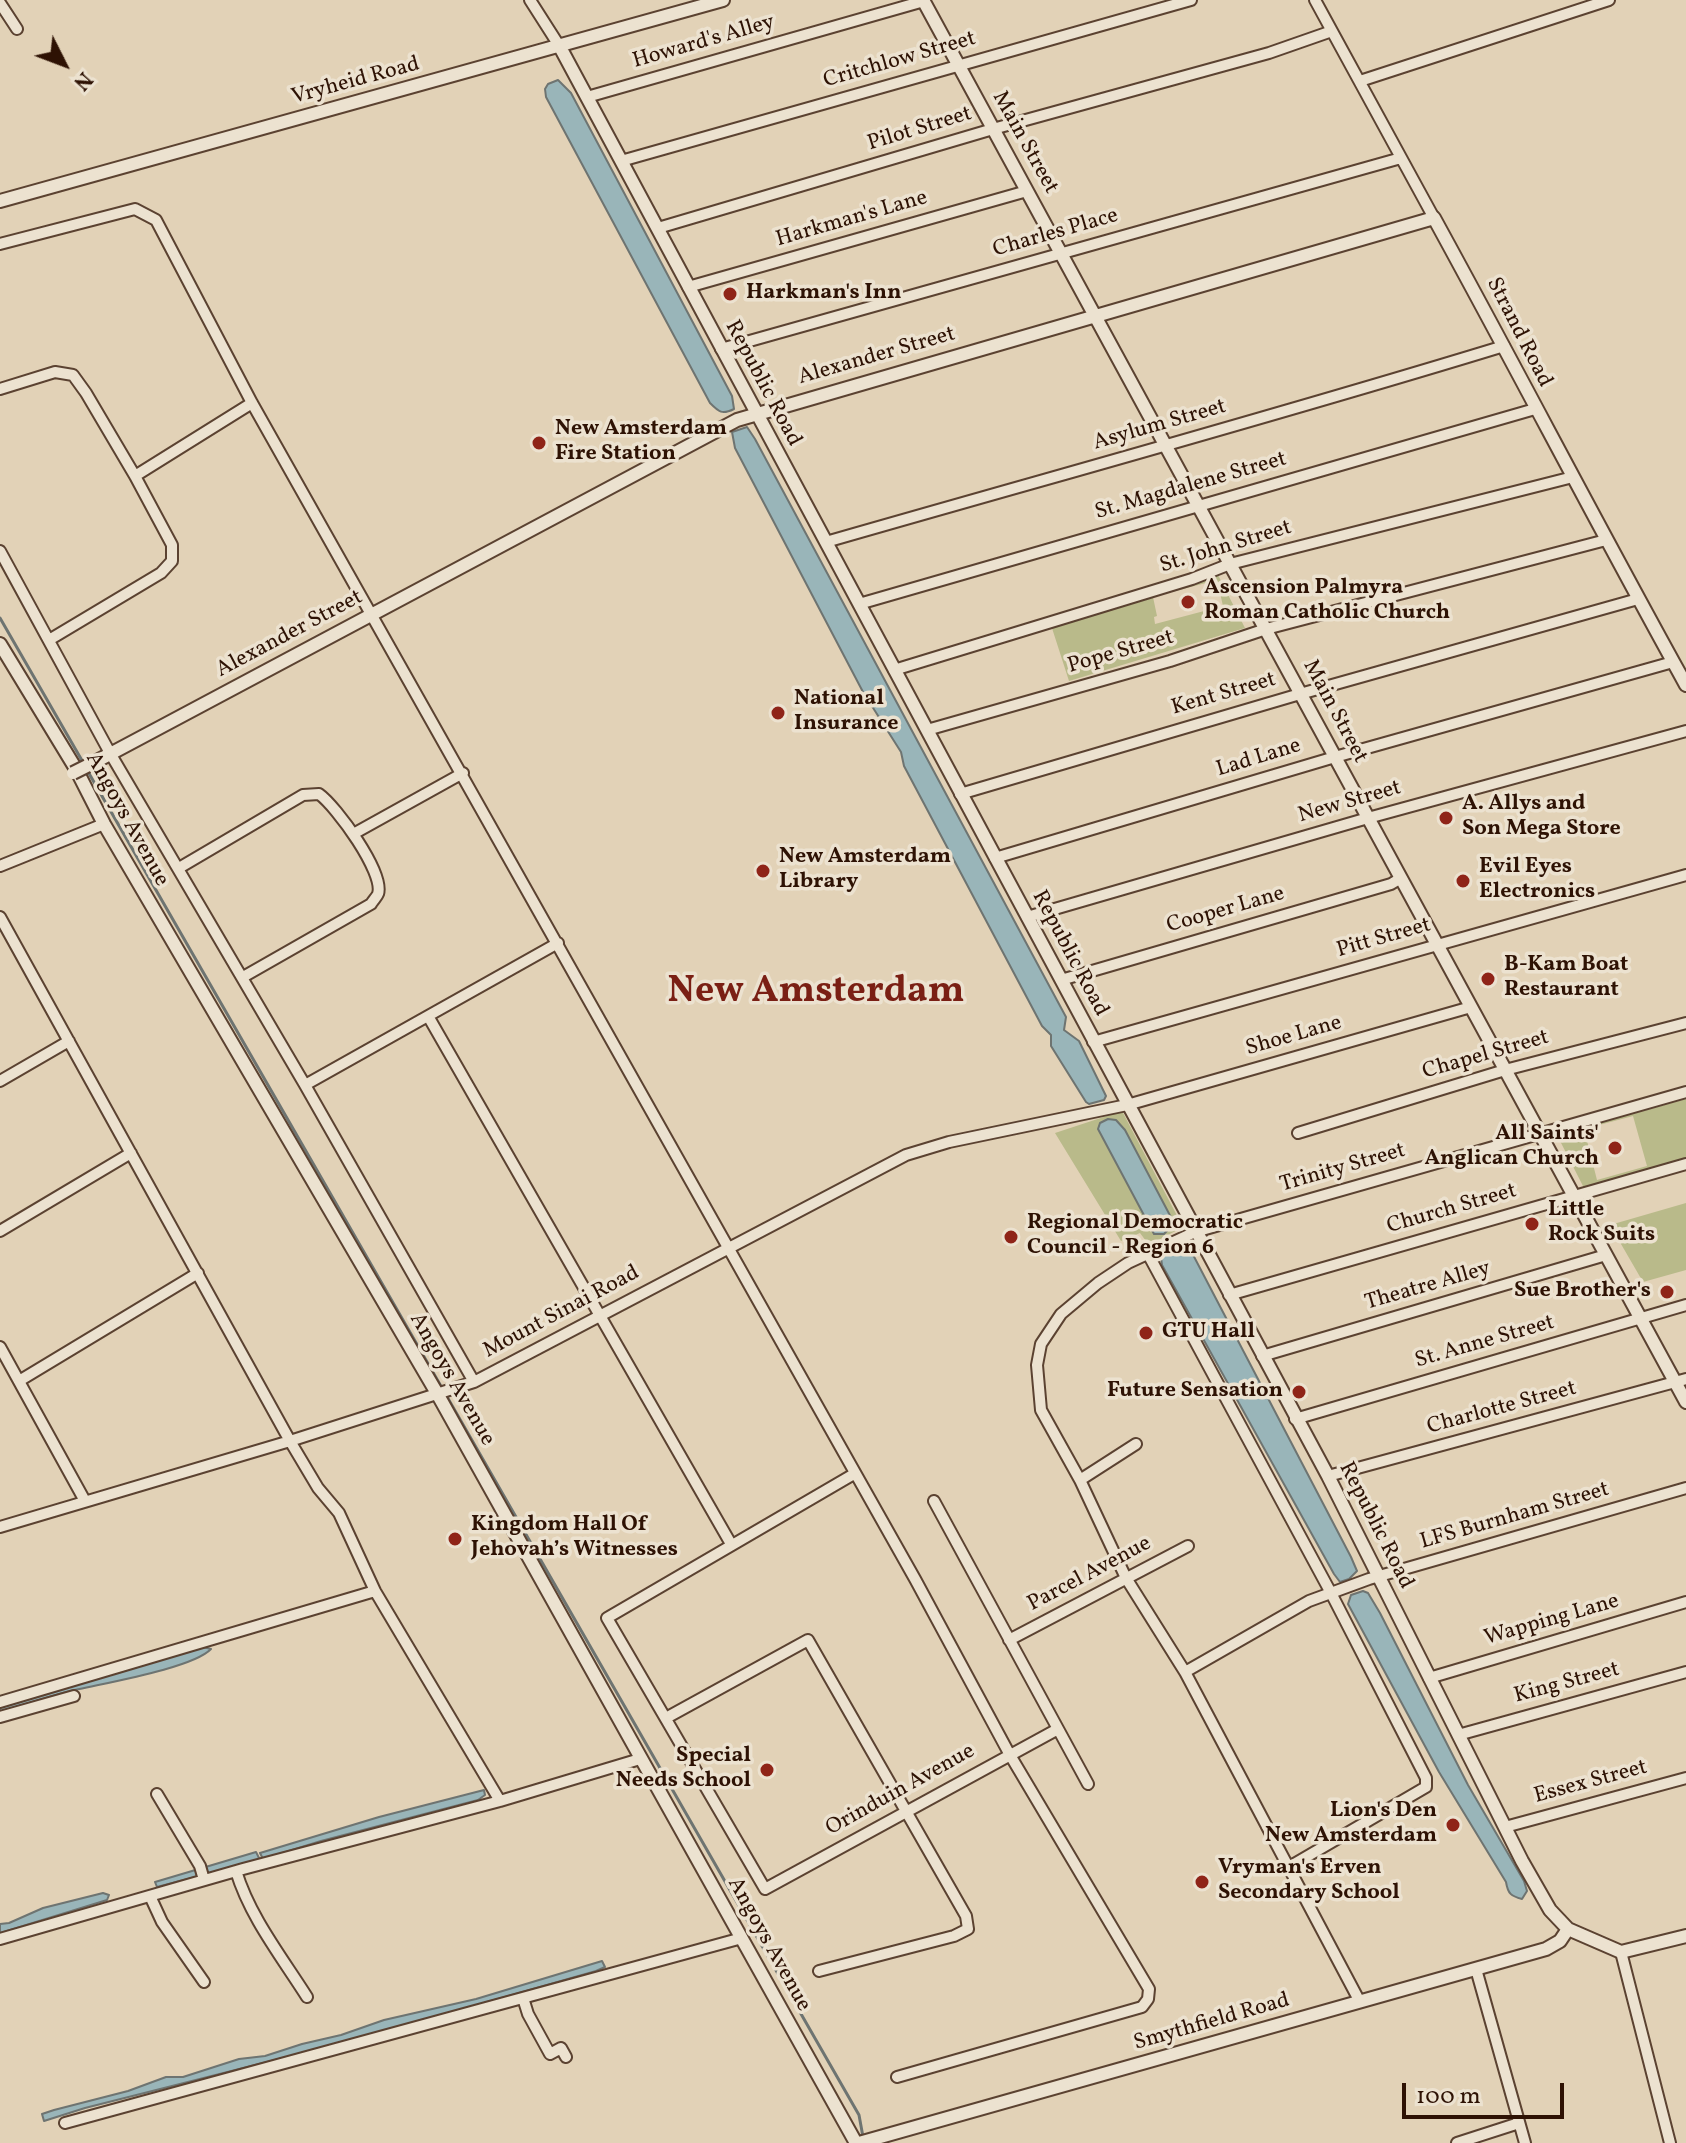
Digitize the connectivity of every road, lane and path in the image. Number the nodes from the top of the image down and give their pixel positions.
1 (530, 0) edge
2 (723, 0) edge
3 (1191, 0) edge
4 (1315, 0) edge
5 (1609, 0) edge
6 (924, 1) edge
7 (0, 3) edge
8 (17, 29) dead end
9 (1332, 31) junction
10 (560, 47) junction
11 (958, 65) junction
12 (1360, 81) junction
13 (587, 97) junction
14 (993, 129) junction
15 (1401, 158) junction
16 (621, 161) junction
17 (1027, 191) junction
18 (0, 201) edge
19 (1434, 218) junction
20 (658, 228) junction
21 (0, 244) edge
22 (1061, 253) junction
23 (688, 287) junction
24 (1095, 316) junction
25 (1504, 346) junction
26 (721, 349) junction
27 (0, 389) edge
28 (252, 403) junction
29 (1535, 409) junction
30 (755, 413) junction
31 (1165, 444) junction
32 (135, 476) junction
33 (1573, 477) junction
34 (1198, 504) junction
35 (1606, 540) junction
36 (826, 542) junction
37 (0, 551) edge
38 (1230, 564) junction
39 (1638, 599) junction
40 (859, 604) junction
41 (371, 615) junction
42 (1266, 629) junction
43 (49, 640) junction
44 (0, 644) edge
45 (1673, 662) junction
46 (894, 670) junction
47 (1686, 685) edge
48 (1300, 694) junction
49 (927, 730) junction
50 (1686, 731) edge
51 (110, 753) junction
52 (1335, 757) junction
53 (74, 771) junction
54 (463, 773) junction
55 (960, 794) junction
56 (1368, 818) junction
57 (104, 824) junction
58 (355, 833) junction
59 (995, 858) junction
60 (0, 866) edge
61 (179, 868) junction
62 (1686, 875) edge
63 (1401, 878) junction
64 (0, 917) edge
65 (1027, 917) junction
66 (558, 943) junction
67 (1437, 945) junction
68 (243, 977) junction
69 (1061, 980) junction
70 (1471, 1007) junction
71 (428, 1016) junction
72 (1686, 1023) edge
73 (69, 1041) junction
74 (1093, 1042) junction
75 (1505, 1070) junction
76 (0, 1081) edge
77 (305, 1085) junction
78 (1686, 1092) edge
79 (1127, 1105) junction
80 (1298, 1133) dead end
81 (1540, 1134) junction
82 (131, 1153) junction
83 (1686, 1164) edge
84 (1574, 1196) junction
85 (0, 1231) edge
86 (1195, 1232) junction
87 (727, 1250) junction
88 (1148, 1254) junction
89 (1606, 1255) junction
90 (198, 1273) junction
91 (1229, 1295) junction
92 (1686, 1305) edge
93 (599, 1316) junction
94 (1640, 1318) junction
95 (0, 1347) edge
96 (1262, 1356) junction
97 (1681, 1380) edge
98 (19, 1381) junction
99 (474, 1382) junction
100 (441, 1394) junction
101 (1686, 1402) edge
102 (1295, 1419) junction
103 (290, 1441) junction
104 (1136, 1444) dead end
105 (854, 1474) junction
106 (1328, 1476) junction
107 (1080, 1480) junction
108 (1686, 1488) edge
109 (85, 1501) junction
110 (934, 1501) dead end
111 (0, 1527) edge
112 (731, 1544) junction
113 (1188, 1546) dead end
114 (1379, 1577) junction
115 (1126, 1578) junction
116 (375, 1591) junction
117 (1331, 1593) junction
118 (1686, 1602) edge
119 (1009, 1640) junction
120 (1185, 1672) junction
121 (1686, 1672) edge
122 (1429, 1678) junction
123 (74, 1696) dead end
124 (0, 1702) edge
125 (0, 1717) edge
126 (666, 1718) junction
127 (1058, 1729) junction
128 (1458, 1735) junction
129 (1010, 1755) junction
130 (640, 1759) junction
131 (1686, 1778) edge
132 (1088, 1784) dead end
133 (157, 1794) dead end
134 (500, 1801) junction
135 (906, 1811) junction
136 (1505, 1827) junction
137 (1289, 1867) junction
138 (236, 1871) junction
139 (204, 1879) junction
140 (150, 1896) junction
141 (1568, 1929) junction
142 (1, 1935) edge
143 (1686, 1936) edge
144 (742, 1938) junction
145 (1621, 1952) junction
146 (1476, 1969) junction
147 (819, 1971) dead end
148 (204, 1982) dead end
149 (307, 1997) dead end
150 (523, 1998) junction
151 (1360, 2002) junction
152 (566, 2057) dead end
153 (897, 2077) dead end
154 (65, 2123) dead end
155 (1519, 2123) junction
156 (880, 2141) edge
157 (857, 2143) edge
158 (1457, 2143) edge
159 (1525, 2143) edge
160 (1670, 2143) edge

1 - 10 street, Republic Road
2 - 10 street, Vryheid Road
3 - 11 street, Critchlow Street
4 - 9 street, Strand Road
5 - 12 street
6 - 11 street, Main Street
6 - 13 street, Howard's Alley
7 - 8 street
9 - 12 street, Strand Road
9 - 14 street, Pilot Street
10 - 13 street, Republic Road
10 - 18 street, Vryheid Road
11 - 14 street, Main Street
11 - 16 street, Critchlow Street
12 - 15 street, Strand Road
13 - 16 street, Republic Road
14 - 17 street, Main Street
14 - 20 street, Pilot Street
15 - 19 street, Strand Road
15 - 22 street, Charles Place
16 - 20 street, Republic Road
17 - 22 street, Main Street
17 - 23 street, Harkman's Lane
19 - 24 street, Alexander Street
19 - 25 street, Strand Road
20 - 23 street, Republic Road
21 - 28 street
22 - 24 street, Main Street
22 - 26 street, Charles Place
23 - 26 street, Republic Road
24 - 30 street, Alexander Street
24 - 31 street, Main Street
25 - 29 street, Strand Road
25 - 31 street, Asylum Street
26 - 30 street, Republic Road
27 - 32 street
28 - 32 street
28 - 41 street
29 - 33 street, Strand Road
29 - 34 street, St. Magdalene Street
30 - 36 street, Republic Road
30 - 41 street, Alexander Street
31 - 34 street, Main Street
31 - 36 street, Asylum Street
32 - 43 street
33 - 35 street, Strand Road
33 - 38 street, St. John Street
34 - 38 street, Main Street
34 - 40 street, St. Magdalene Street
35 - 39 street, Strand Road
35 - 42 street, Pope Street
36 - 40 street, Republic Road
37 - 43 street
38 - 42 street, Main Street
38 - 46 street, St. John Street
39 - 45 street, Strand Road
39 - 48 street, Kent Street
40 - 46 street, Republic Road
41 - 51 street, Alexander Street
41 - 54 street
42 - 48 street, Main Street
42 - 49 street, Pope Street
43 - 51 street
44 - 53 street, Angoys Avenue
45 - 47 street, Strand Road
45 - 52 street, Lad Lane
46 - 49 street, Republic Road
48 - 52 street, Main Street
48 - 55 street, Kent Street
49 - 55 street, Republic Road
50 - 56 street, New Street
51 - 53 street, Alexander Street, bridge
51 - 61 street
52 - 56 street, Main Street
52 - 59 street, Lad Lane
53 - 57 street, Angoys Avenue
54 - 58 street
54 - 66 street
55 - 59 street, Republic Road
56 - 63 street, Main Street
56 - 65 street, New Street
57 - 60 street
57 - 100 street, Angoys Avenue
58 - 61 street
58 - 68 street
59 - 65 street, Republic Road
61 - 68 street
62 - 67 street, Pitt Street
63 - 67 street, Main Street
63 - 69 street, Cooper Lane
64 - 73 street
65 - 69 street, Republic Road
66 - 71 street
66 - 87 street
67 - 70 street, Main Street
67 - 74 street, Pitt Street
68 - 77 street
69 - 74 street, Republic Road
70 - 75 street, Main Street
70 - 79 street, Shoe Lane
71 - 77 street
71 - 93 street
72 - 75 street, Chapel Street
73 - 76 street
73 - 82 street
74 - 79 street, Republic Road
75 - 80 street, Chapel Street
75 - 81 street, Main Street
77 - 99 street
78 - 81 street, Trinity Street
79 - 86 street, Republic Road
79 - 87 street, Mount Sinai Road
81 - 84 street, Main Street
81 - 86 street, Trinity Street
82 - 85 street
82 - 90 street
83 - 84 street, Church Street
84 - 89 street, Main Street
84 - 91 street, Church Street
86 - 88 street, Trinity Street
86 - 91 street, Republic Road
87 - 93 street, Mount Sinai Road
87 - 105 street
88 - 107 street, Trinity Street
88 - 117 street
89 - 94 street, Main Street
89 - 96 street, Theatre Alley
90 - 98 street
90 - 103 street
91 - 96 street, Republic Road
92 - 94 street, St. Anne Street
93 - 99 street, Mount Sinai Road
93 - 112 street
94 - 97 street, Main Street
94 - 102 street, St. Anne Street
95 - 98 street
96 - 102 street, Republic Road
97 - 101 street, Main Street
97 - 106 street, Charlotte Street
98 - 109 street
99 - 100 street, Mount Sinai Road
100 - 103 street, Mount Sinai Road
100 - 130 street, Angoys Avenue
102 - 106 street, Republic Road
103 - 109 street, Mount Sinai Road
103 - 116 street
104 - 107 street
105 - 112 street
105 - 129 street
106 - 114 street, Republic Road
107 - 115 street, Trinity Street
108 - 114 street, LFS Burnham Street
109 - 111 street, Mount Sinai Road
110 - 119 street
112 - 126 street
113 - 115 street, Parcel Avenue
114 - 117 street, LFS Burnham Street
114 - 122 street, Republic Road
115 - 119 street, Parcel Avenue
115 - 120 street, Trinity Street
116 - 124 street
116 - 134 street
117 - 120 street, LFS Burnham Street
117 - 137 street
118 - 122 street, Wapping Lane
119 - 127 street
120 - 137 street, Trinity Street
121 - 128 street, King Street
122 - 128 street, Republic Road
123 - 125 street
126 - 135 street, Orinduin Avenue
126 - 135 street
127 - 129 street, Orinduin Avenue
127 - 132 street
128 - 136 street, Republic Road
129 - 135 street, Orinduin Avenue
129 - 153 street
130 - 134 street
130 - 144 street, Angoys Avenue
131 - 136 street, Essex Street
133 - 139 street
134 - 138 street
135 - 147 street
136 - 141 street, Republic Road
137 - 151 street, Trinity Street
138 - 139 street
138 - 149 street
139 - 140 street
140 - 142 street
140 - 148 street
141 - 145 street
141 - 146 street, Smythfield Road
143 - 145 street
144 - 150 street
144 - 157 street, Angoys Avenue
145 - 160 street
146 - 151 street, Smythfield Road
146 - 155 street
150 - 152 street
150 - 154 street
151 - 156 street, Smythfield Road
155 - 158 street
155 - 159 street
156 - 157 street, Smythfield Road

